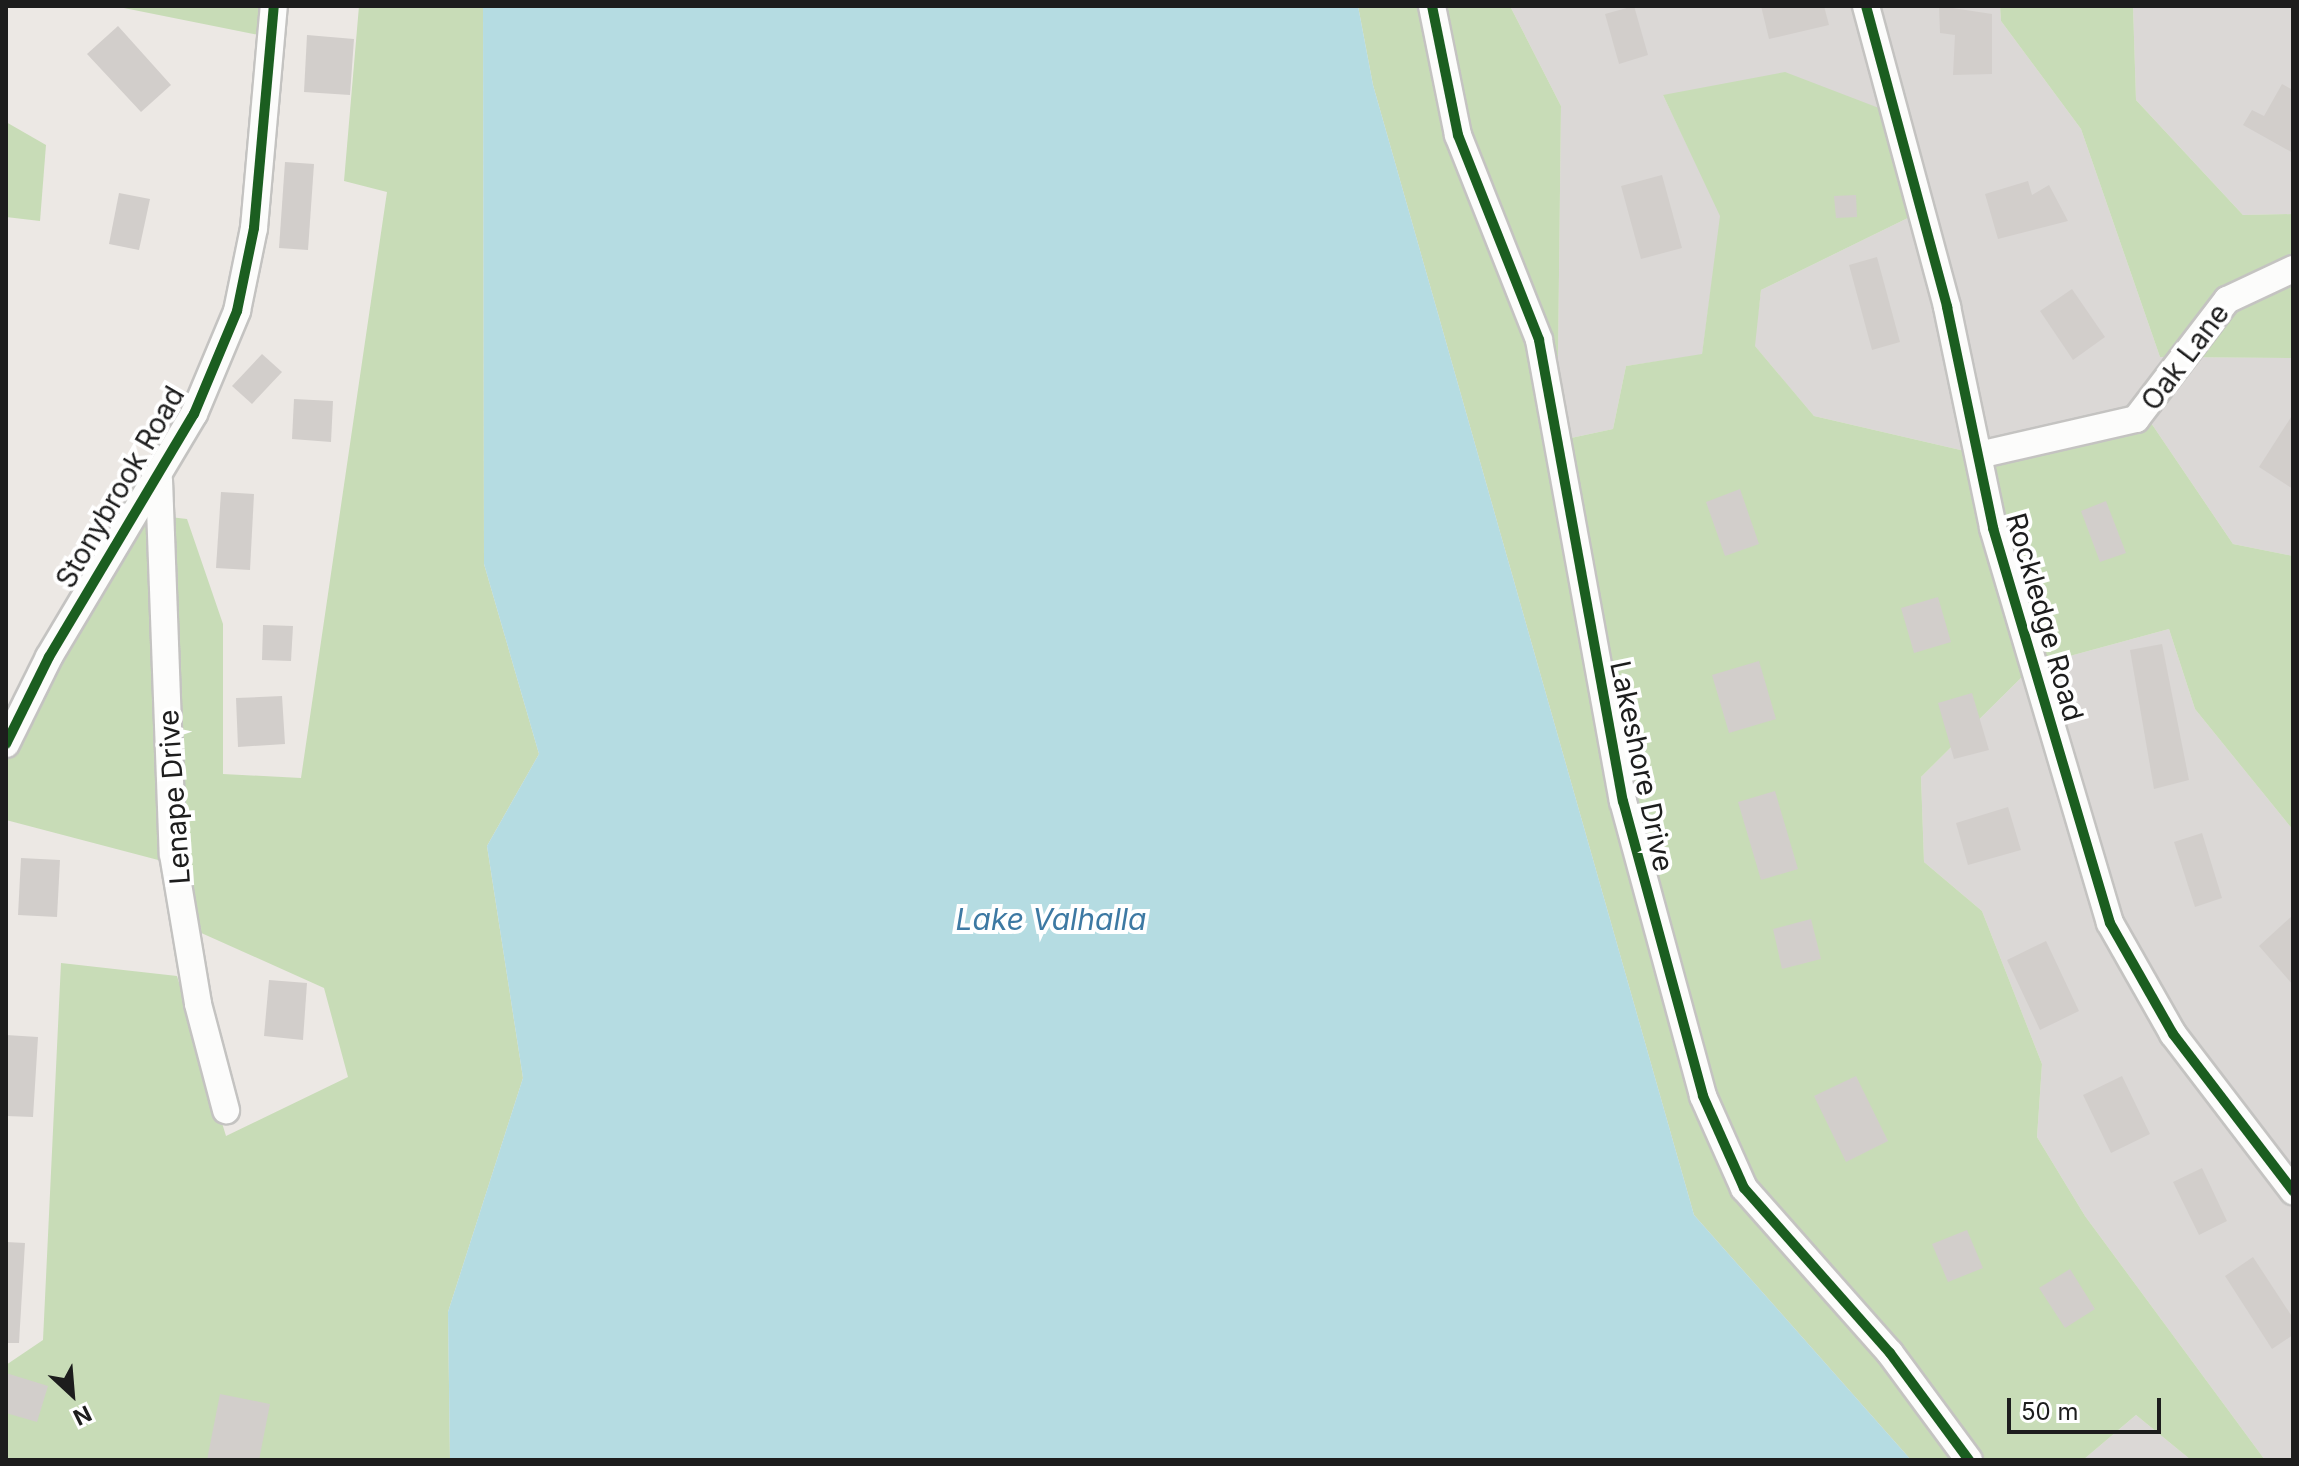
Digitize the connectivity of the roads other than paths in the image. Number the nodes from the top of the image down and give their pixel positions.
1 (274, 6) edge
2 (1432, 6) edge
3 (1866, 6) edge
4 (2293, 269) edge
5 (1979, 455) junction
6 (159, 480) junction
7 (6, 744) edge
8 (226, 1110) dead end
9 (2293, 1191) edge
10 (1969, 1460) edge

1 - 6 street, Stonybrook Road
2 - 10 street, Lakeshore Drive
3 - 5 street, Rockledge Road
4 - 5 street, Oak Lane
5 - 9 street, Rockledge Road
6 - 7 street, Stonybrook Road
6 - 8 street, Lenape Drive

